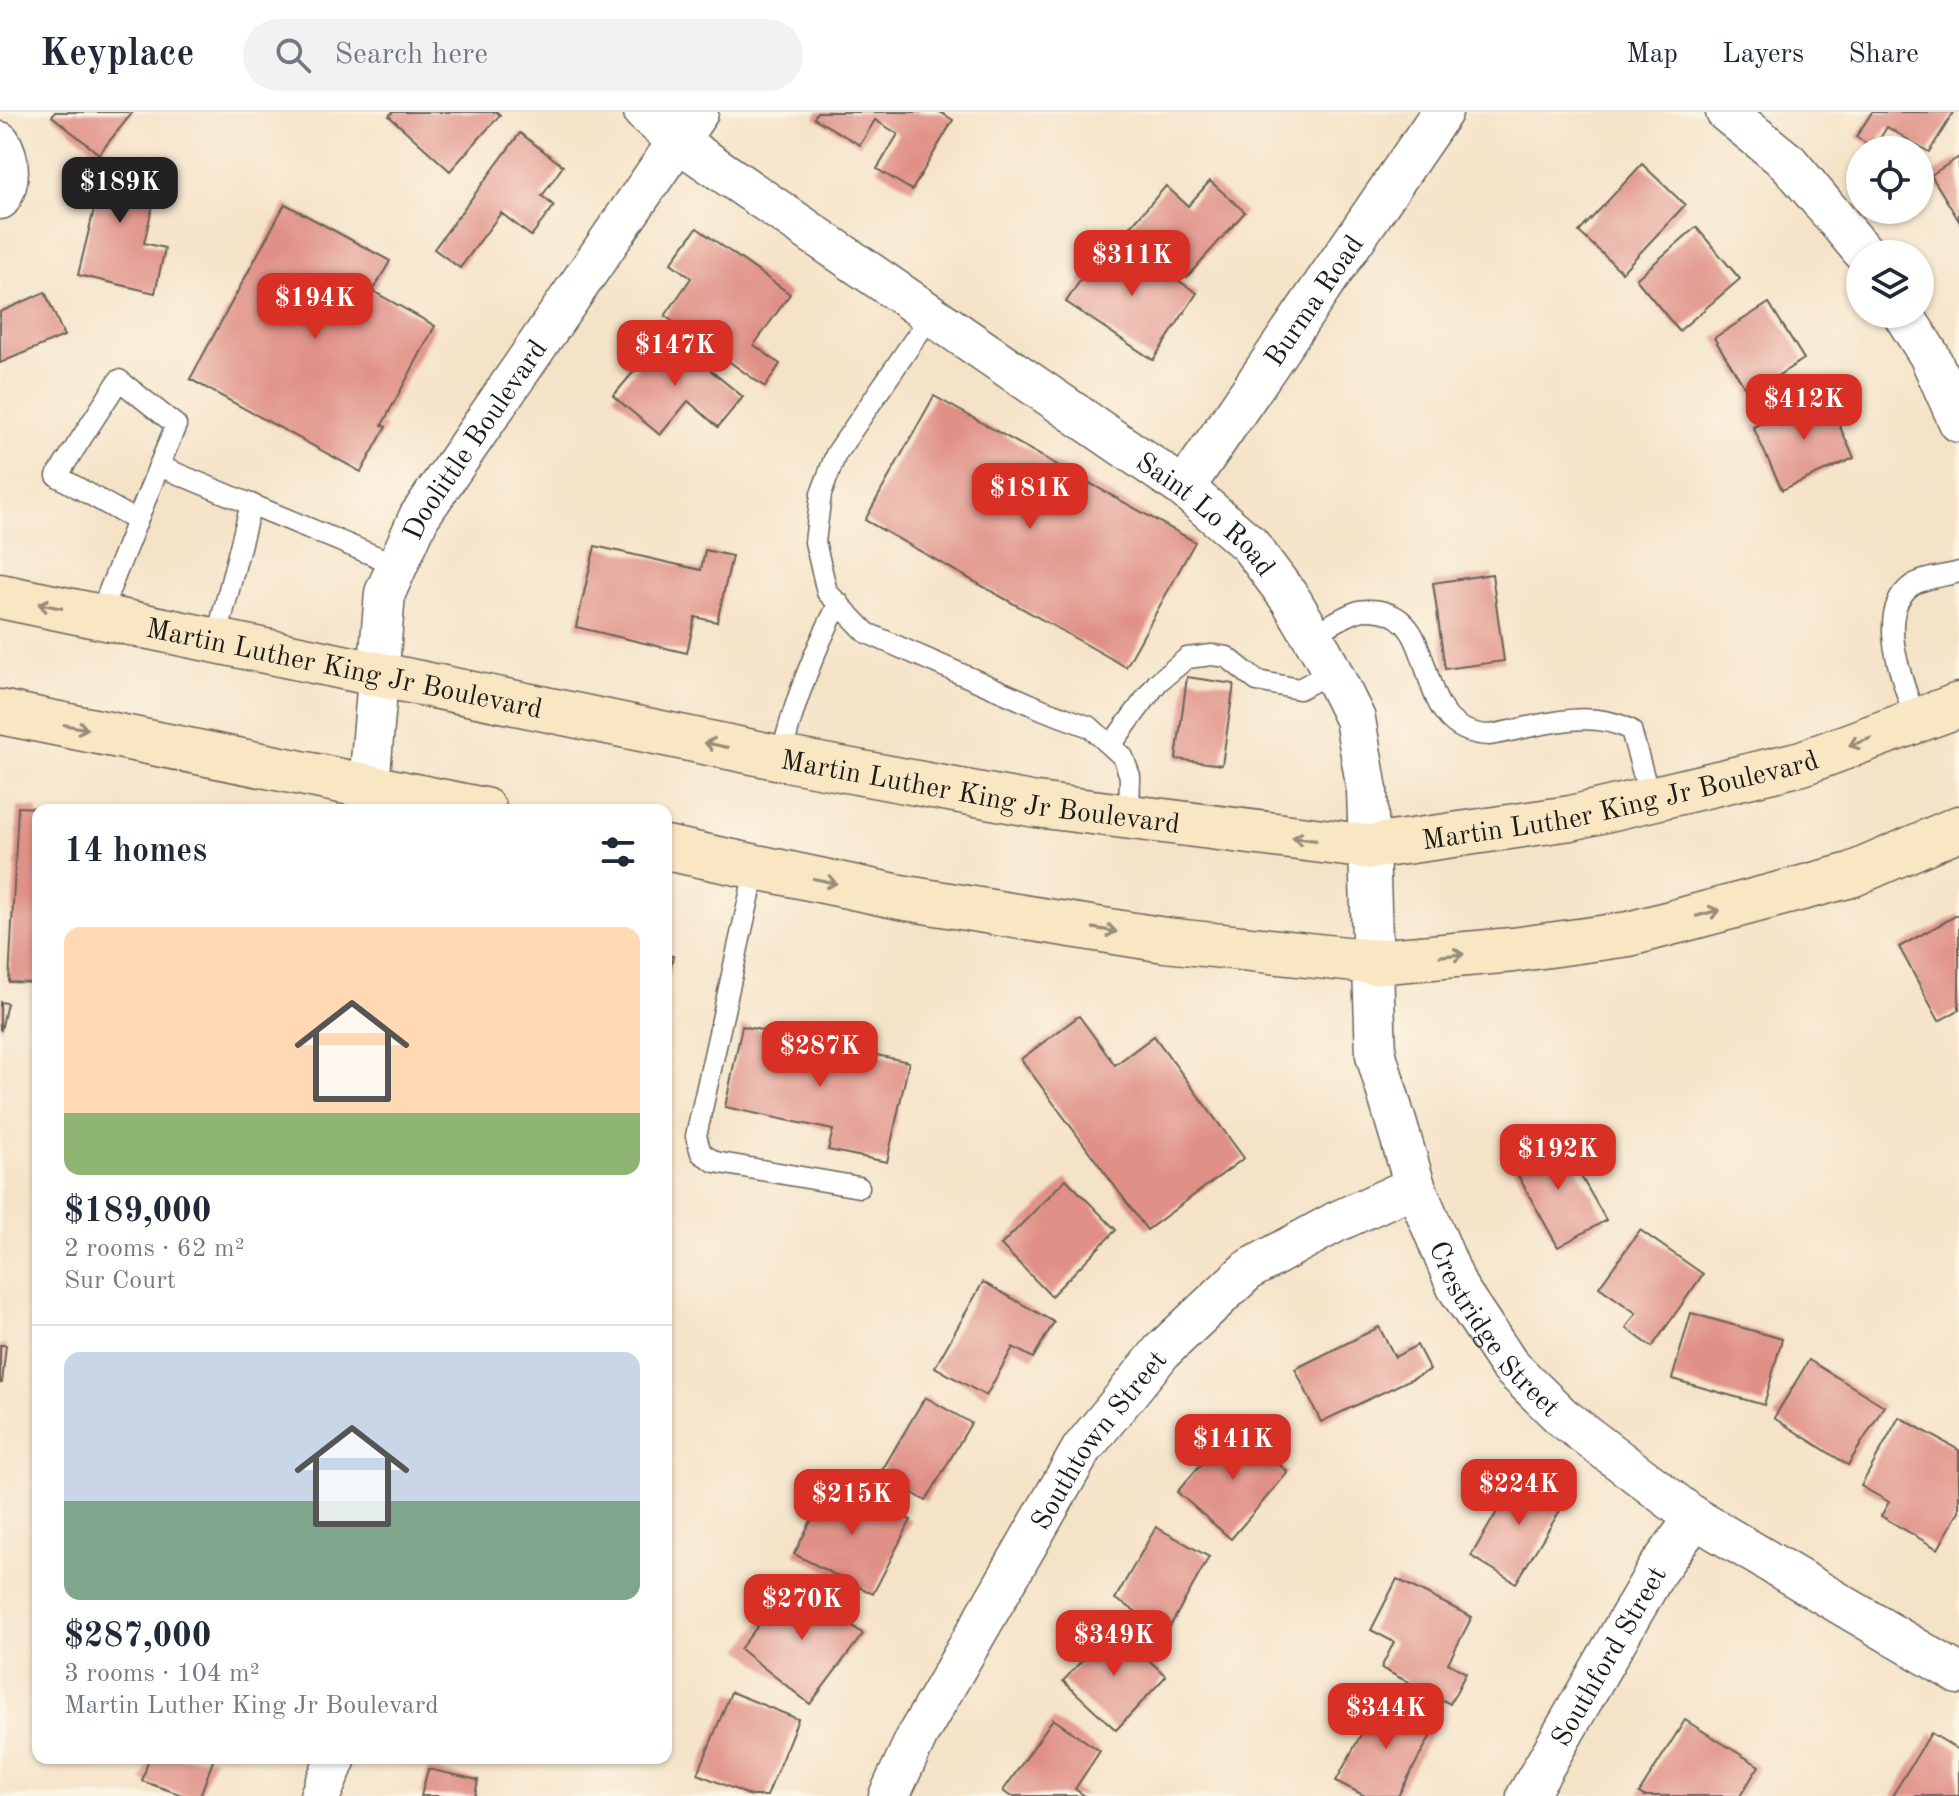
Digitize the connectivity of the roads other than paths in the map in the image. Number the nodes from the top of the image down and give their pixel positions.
1 (644, 112) edge
2 (1442, 112) edge
3 (1726, 112) edge
4 (688, 127) edge
5 (0, 142) edge
6 (0, 199) edge
7 (1853, 240) edge
8 (931, 315) junction
9 (1912, 328) edge
10 (1959, 422) edge
11 (159, 466) junction
12 (1184, 488) junction
13 (251, 504) junction
14 (137, 521) junction
15 (397, 565) junction
16 (1959, 572) edge
17 (0, 596) edge
18 (839, 603) junction
19 (99, 616) junction
20 (1312, 636) junction
21 (216, 640) junction
22 (1332, 672) junction
23 (379, 673) junction
24 (1959, 705) edge
25 (0, 712) edge
26 (1916, 721) junction
27 (1111, 745) junction
28 (781, 758) junction
29 (367, 798) edge
30 (1650, 799) junction
31 (426, 804) edge
32 (1129, 816) junction
33 (1959, 828) edge
34 (1370, 847) junction
35 (672, 849) edge
36 (756, 867) junction
37 (1374, 962) junction
38 (1415, 1186) junction
39 (859, 1187) dead end
40 (1695, 1518) junction
41 (1959, 1674) edge
42 (333, 1764) edge
43 (320, 1796) edge
44 (889, 1796) edge
45 (1527, 1796) edge

1 - 4 street, Saint Lo Road
2 - 12 street, Burma Road
3 - 7 street
4 - 8 street, Saint Lo Road
4 - 15 street, Doolittle Boulevard
5 - 6 street
8 - 12 street, Saint Lo Road
8 - 18 lane
9 - 10 street
11 - 13 lane
11 - 14 lane
11 - 14 lane
12 - 20 street, Saint Lo Road
13 - 15 lane
13 - 21 lane
14 - 19 lane
15 - 23 street, Doolittle Boulevard
16 - 26 lane
19 -> 17 main road, Martin Luther King Jr Boulevard
18 - 27 lane
18 - 28 lane
19 - 21 main road, Martin Luther King Jr Boulevard
20 - 22 street, Saint Lo Road
20 - 30 lane
21 - 23 main road, Martin Luther King Jr Boulevard
22 - 27 lane
22 - 34 street, Saint Lo Road
28 -> 23 main road, Martin Luther King Jr Boulevard
23 - 29 street, Doolittle Boulevard
24 - 26 main road, Martin Luther King Jr Boulevard
25 -> 29 main road
26 -> 30 main road, Martin Luther King Jr Boulevard
27 - 32 lane
28 - 32 main road, Martin Luther King Jr Boulevard
29 - 31 main road
30 - 34 main road, Martin Luther King Jr Boulevard
34 -> 32 main road, Martin Luther King Jr Boulevard
37 -> 33 main road
34 - 37 street, Saint Lo Road
35 - 36 main road
36 -> 37 main road
36 - 39 lane
37 - 38 street, Crestridge Street
38 - 40 street, Crestridge Street
38 - 44 street, Southtown Street
40 - 41 street, Crestridge Street
40 - 45 street, Southford Street
42 - 43 street

